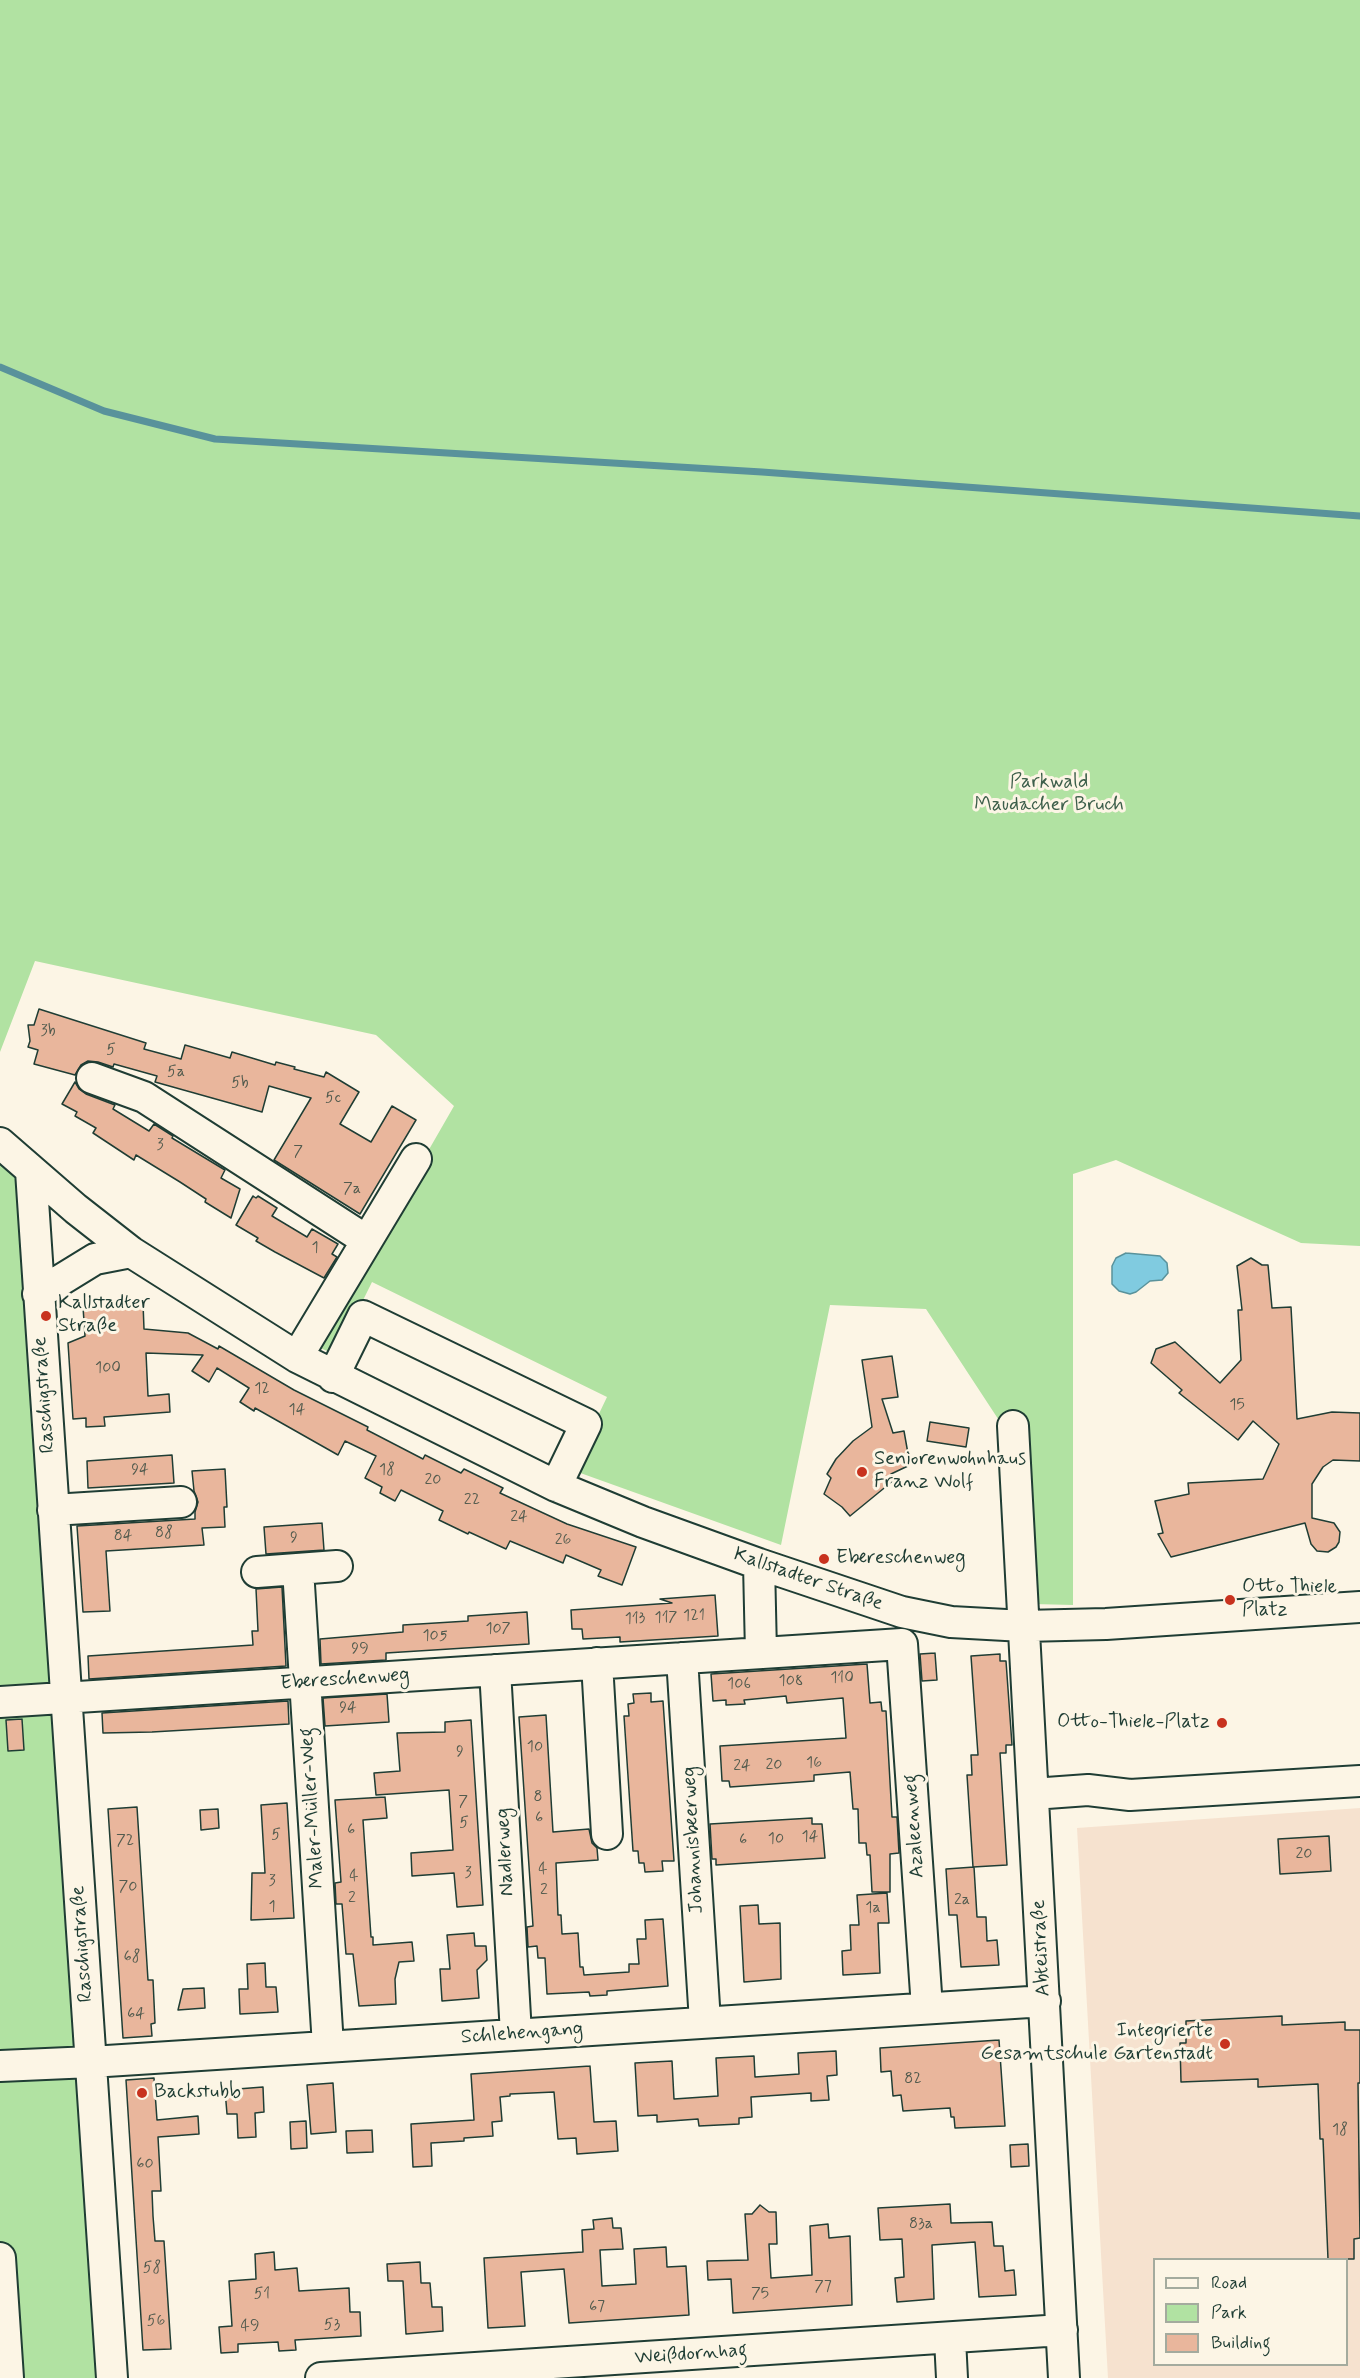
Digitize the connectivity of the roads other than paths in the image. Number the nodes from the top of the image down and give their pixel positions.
1 (92, 1078) dead end
2 (0, 1143) edge
3 (416, 1159) dead end
4 (31, 1171) junction
5 (366, 1240) junction
6 (130, 1251) junction
7 (38, 1294) junction
8 (297, 1358) junction
9 (333, 1377) junction
10 (1013, 1426) dead end
11 (556, 1486) junction
12 (181, 1502) dead end
13 (53, 1510) junction
14 (759, 1564) junction
15 (337, 1566) dead end
16 (298, 1569) junction
17 (257, 1572) dead end
18 (1360, 1607) edge
19 (1024, 1626) junction
20 (902, 1644) joint
21 (761, 1653) junction
22 (682, 1658) junction
23 (597, 1664) junction
24 (495, 1670) junction
25 (305, 1682) junction
26 (65, 1698) junction
27 (0, 1702) edge
28 (1360, 1781) edge
29 (1033, 1794) junction
30 (607, 1834) dead end
31 (1045, 2001) junction
32 (927, 2008) junction
33 (705, 2022) junction
34 (516, 2034) junction
35 (327, 2046) junction
36 (91, 2062) junction
37 (0, 2066) edge
38 (0, 2258) edge
39 (1062, 2330) junction
40 (950, 2339) junction
41 (682, 2367) edge
42 (414, 2375) edge
43 (8, 2378) edge
44 (112, 2378) edge
45 (321, 2378) edge
46 (952, 2378) edge
47 (1064, 2378) edge

1 - 5 street
2 - 4 street, Kallstadter Straße
3 - 5 street
4 - 6 street, Kallstadter Straße
4 - 7 street, Raschigstraße
5 - 8 street
6 - 7 street
6 - 8 street, Kallstadter Straße
7 - 13 street, Raschigstraße
8 - 9 street, Kallstadter Straße
9 - 11 street, Kallstadter Straße
9 - 11 street
10 - 19 street, Abteistraße
11 - 14 street, Kallstadter Straße
12 - 13 street
13 - 26 street, Raschigstraße
14 - 19 street, Kallstadter Straße
14 - 21 street
15 - 16 street
16 - 17 street
16 - 25 street, Maler-Müller-Weg
18 - 19 street, Kallstadter Straße
19 - 29 street, Abteistraße
20 - 21 street, Ebereschenweg
20 - 32 street, Azaleenweg
21 - 22 street, Ebereschenweg
22 - 23 street, Ebereschenweg
22 - 33 street, Johannisbeerweg
23 - 24 street, Ebereschenweg
23 - 30 street
24 - 25 street, Ebereschenweg
24 - 34 street, Nadlerweg
25 - 26 street, Ebereschenweg
25 - 35 street, Maler-Müller-Weg
26 - 27 street, Ebereschenweg
26 - 36 street, Raschigstraße
28 - 29 street
29 - 31 street, Abteistraße
31 - 32 street, Schlehengang
31 - 39 street, Abteistraße
32 - 33 street, Schlehengang
33 - 34 street, Schlehengang
34 - 35 street, Schlehengang
35 - 36 street, Schlehengang
36 - 37 street, Schlehengang
36 - 44 street, Raschigstraße
38 - 43 street
39 - 40 street, Weißdornhag
39 - 47 street, Abteistraße
40 - 41 street, Weißdornhag
40 - 46 street
41 - 42 street, Weißdornhag
42 - 45 street, Weißdornhag

